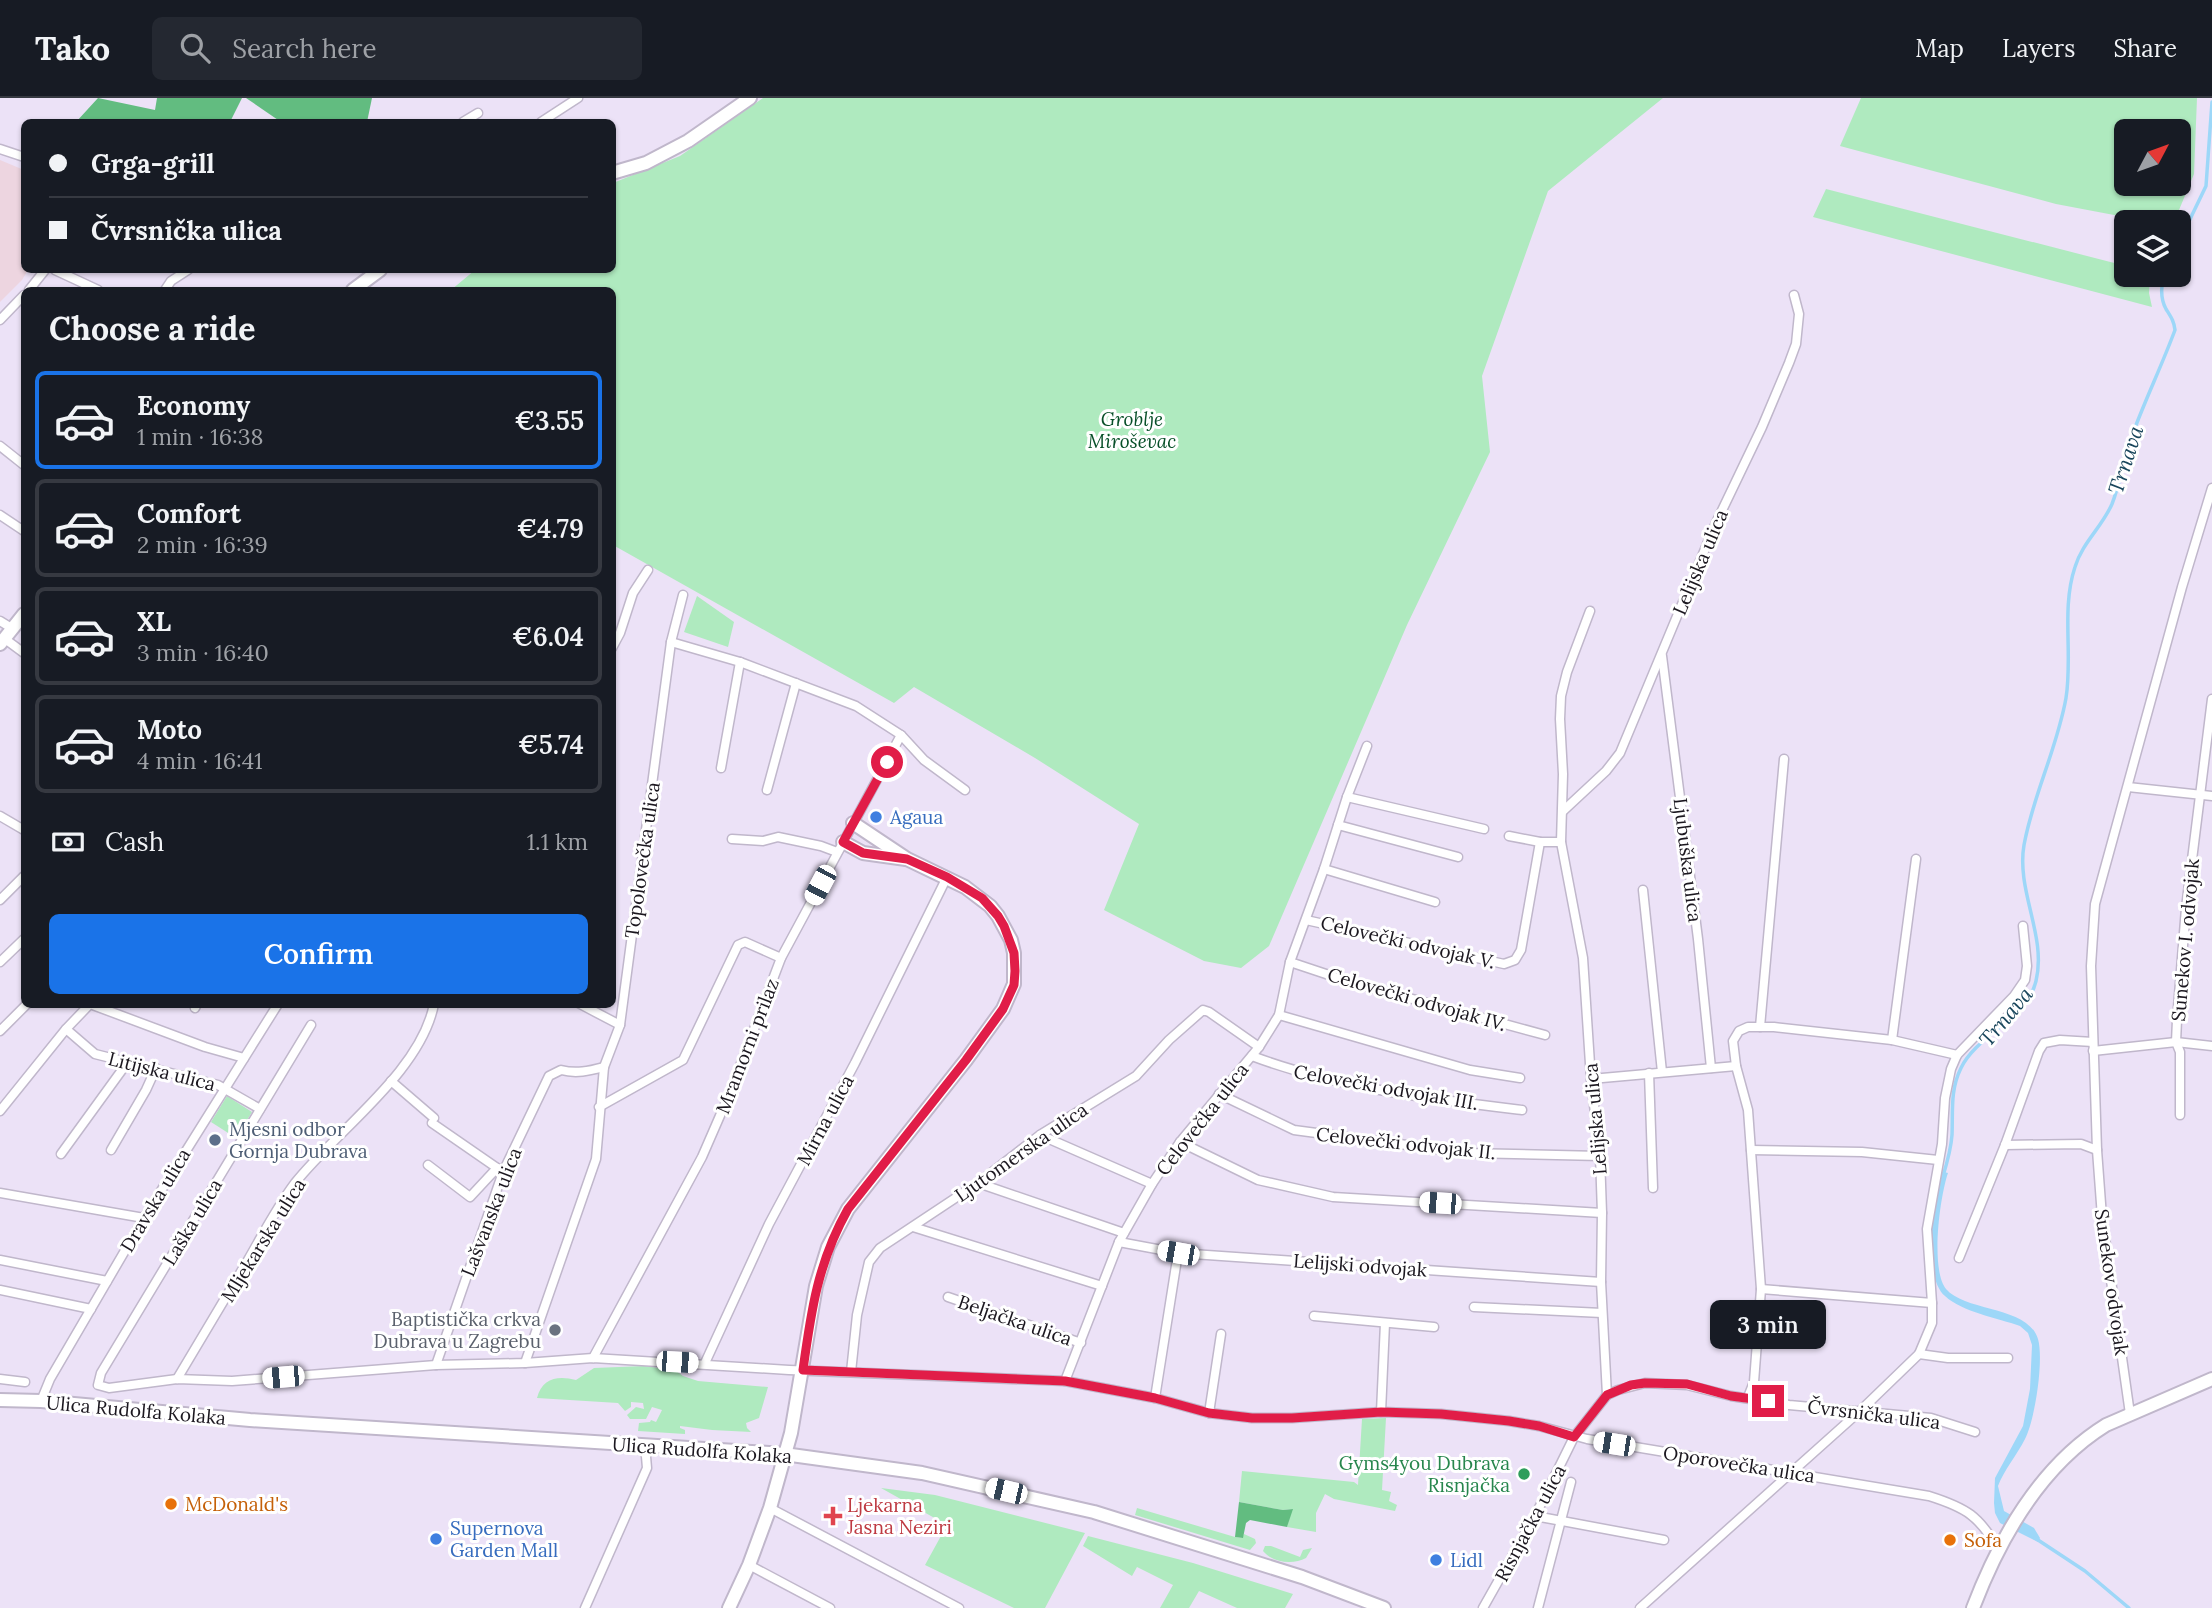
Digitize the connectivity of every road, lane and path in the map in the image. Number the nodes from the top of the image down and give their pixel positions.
1 (578, 98) edge
2 (750, 98) edge
3 (478, 113) dead end
4 (468, 119) edge
5 (546, 119) edge
6 (0, 149) edge
7 (21, 156) edge
8 (616, 172) edge
9 (43, 273) edge
10 (61, 273) edge
11 (183, 273) edge
12 (376, 273) edge
13 (31, 287) edge
14 (92, 287) edge
15 (167, 287) edge
16 (357, 287) edge
17 (1794, 295) dead end
18 (21, 298) edge
19 (0, 320) edge
20 (0, 446) edge
21 (21, 463) edge
22 (2212, 488) edge
23 (0, 515) edge
24 (21, 529) edge
25 (648, 570) dead end
26 (683, 596) dead end
27 (1590, 611) dead end
28 (21, 618) edge
29 (0, 621) edge
30 (6, 638) edge
31 (616, 640) edge
32 (671, 642) junction
33 (21, 650) edge
34 (1662, 653) junction
35 (740, 662) junction
36 (796, 683) junction
37 (2212, 699) edge
38 (901, 735) junction
39 (1367, 746) dead end
40 (1784, 759) dead end
41 (721, 768) dead end
42 (2128, 787) junction
43 (767, 790) dead end
44 (965, 790) dead end
45 (2200, 795) junction
46 (2212, 796) edge
47 (1347, 797) junction
48 (1563, 810) junction
49 (0, 816) edge
50 (853, 823) junction
51 (1338, 825) junction
52 (21, 828) edge
53 (1484, 829) dead end
54 (1509, 836) dead end
55 (732, 839) dead end
56 (1540, 842) junction
57 (1561, 842) junction
58 (840, 847) junction
59 (1458, 857) dead end
60 (907, 859) junction
61 (1916, 859) dead end
62 (1324, 869) junction
63 (947, 877) junction
64 (21, 879) edge
65 (1643, 890) dead end
66 (0, 900) edge
67 (1435, 902) dead end
68 (1306, 919) junction
69 (2023, 926) dead end
70 (21, 942) edge
71 (781, 958) junction
72 (0, 961) edge
73 (1290, 962) junction
74 (23, 1008) edge
75 (86, 1008) edge
76 (101, 1008) edge
77 (275, 1008) edge
78 (433, 1008) edge
79 (588, 1008) edge
80 (1279, 1015) junction
81 (311, 1025) dead end
82 (620, 1025) junction
83 (1760, 1027) junction
84 (66, 1030) junction
85 (0, 1031) edge
86 (1545, 1035) dead end
87 (1892, 1040) junction
88 (2176, 1042) junction
89 (2212, 1045) edge
90 (1259, 1047) junction
91 (2093, 1047) junction
92 (1957, 1055) junction
93 (1252, 1056) junction
94 (244, 1058) junction
95 (127, 1063) junction
96 (1736, 1066) junction
97 (604, 1067) junction
98 (156, 1068) junction
99 (1711, 1068) junction
100 (1662, 1072) junction
101 (1649, 1073) junction
102 (1520, 1078) dead end
103 (1591, 1079) junction
104 (391, 1081) junction
105 (225, 1087) junction
106 (1219, 1094) junction
107 (599, 1107) junction
108 (260, 1109) junction
109 (1522, 1110) dead end
110 (0, 1111) edge
111 (2180, 1115) dead end
112 (1040, 1135) junction
113 (1180, 1142) junction
114 (2005, 1145) junction
115 (111, 1150) dead end
116 (1751, 1150) junction
117 (2097, 1150) junction
118 (61, 1154) dead end
119 (1600, 1156) junction
120 (1938, 1160) junction
121 (428, 1165) dead end
122 (500, 1170) junction
123 (978, 1183) junction
124 (1152, 1184) junction
125 (1653, 1188) dead end
126 (0, 1194) edge
127 (1602, 1213) junction
128 (144, 1218) junction
129 (913, 1227) junction
130 (1124, 1233) junction
131 (1119, 1242) junction
132 (1178, 1253) junction
133 (1959, 1258) dead end
134 (0, 1261) edge
135 (107, 1281) junction
136 (1601, 1282) junction
137 (1102, 1286) junction
138 (1760, 1289) junction
139 (0, 1290) edge
140 (948, 1297) dead end
141 (1932, 1303) junction
142 (1474, 1307) dead end
143 (91, 1308) junction
144 (1602, 1313) junction
145 (1314, 1316) dead end
146 (1385, 1323) junction
147 (1434, 1327) dead end
148 (1221, 1334) dead end
149 (1082, 1343) junction
150 (1919, 1354) junction
151 (593, 1358) junction
152 (2008, 1358) dead end
153 (525, 1363) junction
154 (705, 1363) junction
155 (436, 1365) junction
156 (803, 1370) junction
157 (851, 1372) junction
158 (0, 1379) edge
159 (177, 1379) junction
160 (2212, 1379) edge
161 (1065, 1381) junction
162 (25, 1382) dead end
163 (98, 1385) joint
164 (1607, 1395) junction
165 (1748, 1397) junction
166 (1155, 1398) junction
167 (0, 1400) edge
168 (41, 1401) junction
169 (1860, 1411) junction
170 (1381, 1412) junction
171 (1209, 1413) junction
172 (2130, 1413) junction
173 (1975, 1432) dead end
174 (1574, 1437) junction
175 (645, 1446) junction
176 (784, 1454) junction
177 (1791, 1472) junction
178 (1571, 1482) dead end
179 (770, 1508) junction
180 (1535, 1516) junction
181 (1562, 1522) junction
182 (1664, 1540) dead end
183 (1999, 1550) junction
184 (749, 1565) junction
185 (585, 1608) edge
186 (729, 1608) edge
187 (830, 1608) edge
188 (959, 1608) edge
189 (1384, 1608) edge
190 (1483, 1608) edge
191 (1538, 1608) edge
192 (1640, 1608) edge
193 (1973, 1608) edge

1 - 5 street
2 - 8 main road
3 - 4 street
6 - 7 street
9 - 13 street
10 - 14 street
11 - 15 street
12 - 16 main road
17 - 34 street, Lelijska ulica
18 - 19 street
20 - 21 street
22 - 42 street
23 - 24 street
25 - 31 street
26 - 32 street, Topolovečka ulica
27 - 48 street, Lelijska ulica
28 - 30 main road
29 - 30 street
30 - 33 street
32 - 35 street
32 - 82 street, Topolovečka ulica
34 - 48 street, Lelijska ulica
34 - 99 street, Ljubuška ulica
35 - 36 street
35 - 41 street
36 - 38 street
36 - 43 street
37 - 45 street, Sunekov I. odvojak
38 - 44 street
38 - 50 street, Mramorni prilaz
39 - 47 street, Celovečka ulica
40 - 83 street
42 - 45 street
42 - 91 street
45 - 46 street
45 - 88 street, Sunekov I. odvojak
47 - 51 street, Celovečka ulica
47 - 53 street
48 - 57 street, Lelijska ulica
49 - 52 street
50 - 58 street, Mramorni prilaz
50 - 60 main road
51 - 59 street
51 - 62 street, Celovečka ulica
54 - 56 street
55 - 58 street
56 - 57 street
56 - 68 street, Celovečki odvojak V.
57 - 103 street, Lelijska ulica
58 - 60 main road
58 - 71 street, Mramorni prilaz
60 - 63 main road
61 - 87 street
62 - 67 street
62 - 68 street, Celovečka ulica
63 - 154 street, Mirna ulica
63 - 156 main road
64 - 66 street
65 - 100 street
68 - 73 street, Celovečka ulica
69 - 92 street
70 - 72 street
71 - 107 street
71 - 151 street, Mramorni prilaz
73 - 80 street, Celovečka ulica
73 - 86 street, Celovečki odvojak IV.
74 - 85 street
75 - 84 street
76 - 94 street
77 - 94 street, Dravska ulica
78 - 104 street, Mljekarska ulica
79 - 82 street
80 - 90 street, Celovečka ulica
80 - 102 street
81 - 108 street, Laška ulica
82 - 97 street, Topolovečka ulica
83 - 87 street
83 - 96 street
84 - 95 street, Litijska ulica
84 - 110 street
87 - 92 street
88 - 89 street, Sunekov I. odvojak
88 - 91 street, Sunekov I. odvojak
88 - 111 street, Sunekov I. odvojak
90 - 93 street, Celovečka ulica
90 - 112 street, Ljutomerska ulica
91 - 114 street
91 - 117 street, Sunekov odvojak
92 - 120 street
93 - 106 street, Celovečka ulica
93 - 109 street, Celovečki odvojak III.
94 - 105 street, Dravska ulica
95 - 98 street, Litijska ulica
95 - 118 street
96 - 99 street
96 - 116 street
97 - 107 street, Topolovečka ulica
97 - 122 street, Lašvanska ulica
98 - 105 street, Litijska ulica
98 - 115 street
99 - 100 street
100 - 101 street
101 - 103 street
101 - 125 street
103 - 119 street, Lelijska ulica
104 - 122 street
104 - 159 street, Mljekarska ulica
105 - 108 street, Litijska ulica
105 - 128 street, Dravska ulica
106 - 113 street, Celovečka ulica
106 - 119 street, Celovečki odvojak II.
107 - 153 street, Topolovečka ulica
108 - 163 street, Laška ulica
112 - 123 street, Ljutomerska ulica
112 - 124 street
113 - 124 street, Celovečka ulica
113 - 127 street
114 - 117 street
114 - 133 street
116 - 120 street
116 - 138 street
117 - 172 street, Sunekov odvojak
119 - 127 street, Lelijska ulica
120 - 141 street
121 - 122 street
122 - 155 street, Lašvanska ulica
123 - 129 street, Ljutomerska ulica
123 - 130 street
124 - 130 street, Celovečka ulica
126 - 128 street
127 - 136 street, Lelijska ulica
128 - 135 street, Dravska ulica
129 - 137 street
129 - 157 street, Ljutomerska ulica
130 - 131 street, Celovečka ulica
131 - 132 street, Lelijski odvojak
131 - 137 street, Celovečka ulica
132 - 136 street, Lelijski odvojak
132 - 166 street
134 - 135 street
135 - 143 street, Dravska ulica
136 - 144 street, Lelijska ulica
137 - 149 street, Celovečka ulica
138 - 141 street
138 - 165 street
139 - 143 street
140 - 149 street, Beljačka ulica
141 - 150 street
142 - 144 street
143 - 168 street, Dravska ulica
144 - 164 street, Lelijska ulica
145 - 146 street
146 - 147 street
146 - 170 street
148 - 171 street
149 - 161 street, Celovečka ulica
150 - 152 street
150 - 169 street
151 - 153 street, Oporovečka ulica
151 - 154 street, Oporovečka ulica
153 - 155 street, Oporovečka ulica
154 - 156 street, Oporovečka ulica
155 - 159 street, Oporovečka ulica
156 - 157 street, Oporovečka ulica
156 - 176 main road
157 - 161 street, Oporovečka ulica
158 - 162 street
159 - 163 street, Oporovečka ulica
160 - 172 main road
161 - 166 street, Oporovečka ulica
164 - 165 street, Čvrsnička ulica
164 - 174 street
165 - 169 street, Čvrsnička ulica
166 - 171 street, Oporovečka ulica
167 - 168 main road, Ulica Rudolfa Kolaka
168 - 175 main road, Ulica Rudolfa Kolaka
169 - 173 street, Čvrsnička ulica
169 - 177 street
170 - 171 street, Oporovečka ulica
170 - 174 street, Oporovečka ulica
172 - 183 main road
174 - 177 street, Oporovečka ulica
174 - 180 street, Risnjačka ulica
175 - 176 main road, Ulica Rudolfa Kolaka
175 - 185 street
176 - 179 main road
176 - 189 main road, Ulica Rudolfa Kolaka
177 - 183 street, Oporovečka ulica
177 - 192 street
178 - 181 street, Risnjačka ulica
179 - 184 main road
179 - 188 street
180 - 181 street
180 - 190 street, Risnjačka ulica
181 - 182 street
181 - 191 street, Risnjačka ulica
183 - 193 main road
184 - 186 main road
184 - 187 street

